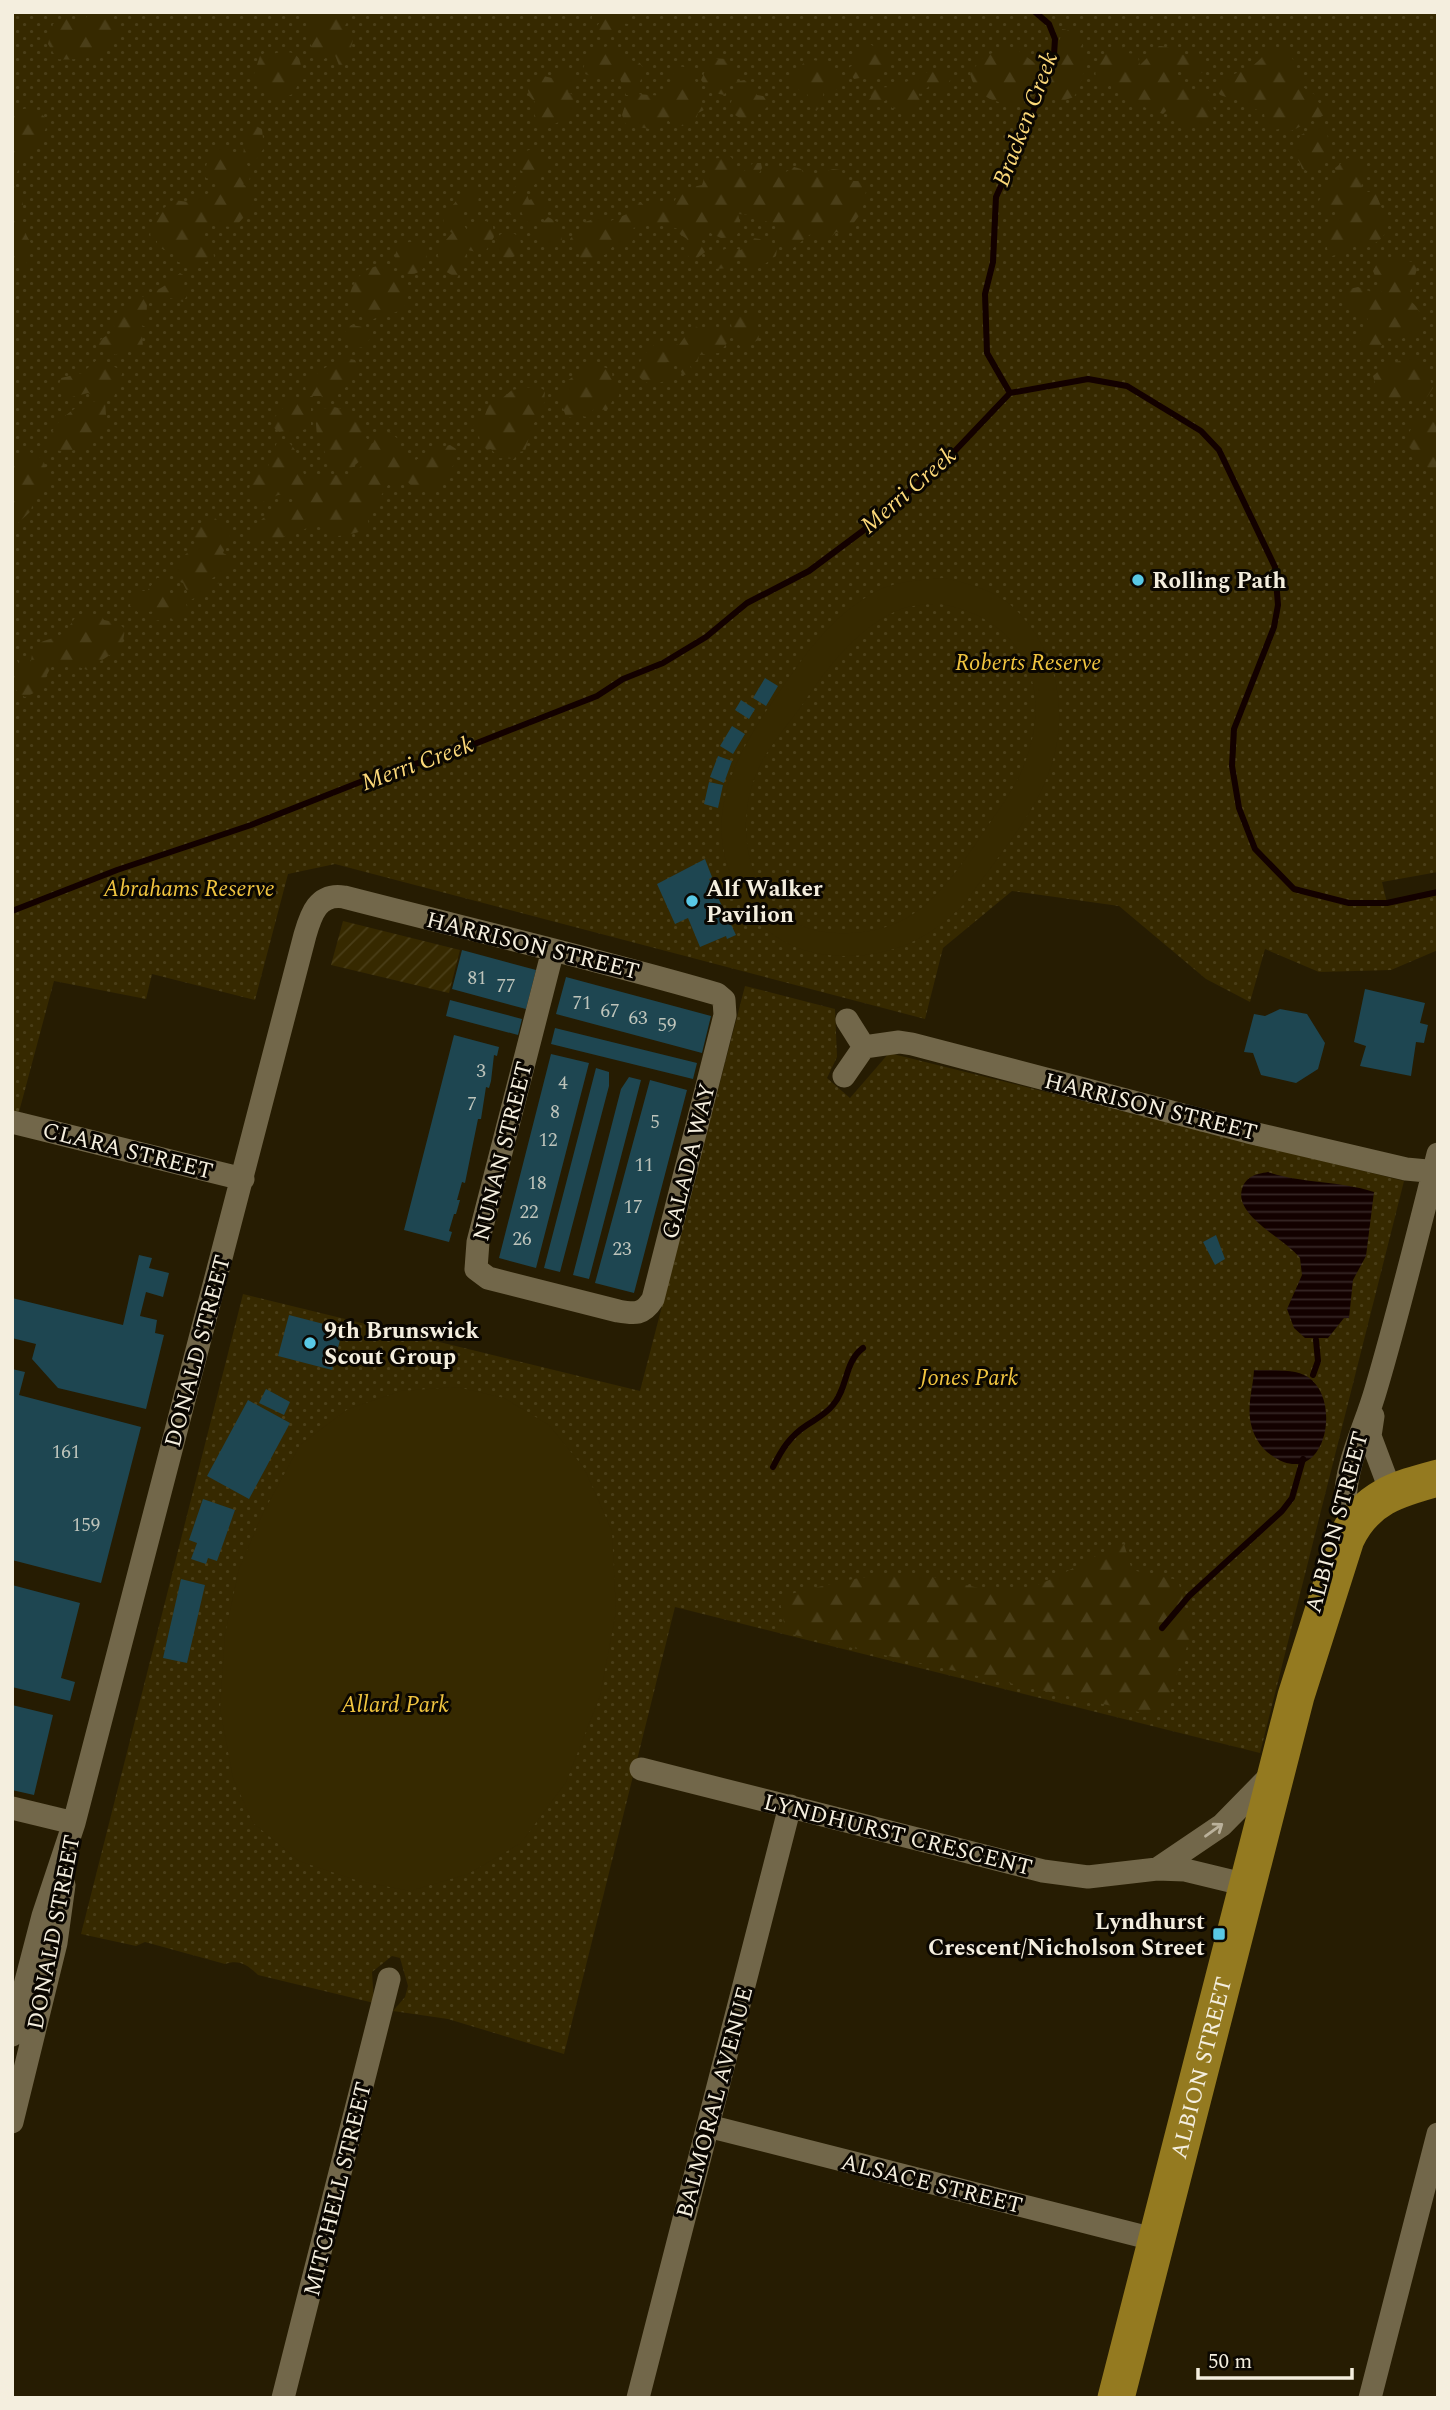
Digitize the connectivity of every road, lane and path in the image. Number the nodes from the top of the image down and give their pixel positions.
1 (339, 896) joint
2 (553, 950) junction
3 (724, 1000) joint
4 (847, 1020) dead end
5 (864, 1047) junction
6 (844, 1076) dead end
7 (12, 1122) edge
8 (1436, 1166) edge
9 (243, 1179) junction
10 (637, 1314) joint
11 (1375, 1392) junction
12 (1438, 1460) edge
13 (1438, 1478) edge
14 (1387, 1483) junction
15 (1345, 1503) junction
16 (1296, 1696) junction
17 (1278, 1767) junction
18 (641, 1769) dead end
19 (790, 1806) junction
20 (12, 1808) edge
21 (74, 1823) junction
22 (1157, 1869) junction
23 (1247, 1885) junction
24 (389, 1979) dead end
25 (12, 2035) edge
26 (21, 2052) edge
27 (12, 2122) edge
28 (708, 2126) junction
29 (1438, 2134) edge
30 (1157, 2240) junction
31 (283, 2398) edge
32 (638, 2398) edge
33 (1116, 2398) edge
34 (1370, 2398) edge

1 - 2 street, HARRISON STREET
1 - 9 street, DONALD STREET
2 - 3 street, HARRISON STREET
2 - 10 street, NUNAN STREET
3 - 10 street, GALADA WAY
4 - 5 street
5 - 6 street
5 - 8 street, HARRISON STREET
7 - 9 street, CLARA STREET
8 - 11 street, ALBION STREET
9 - 21 street, DONALD STREET
11 - 14 street, ALBION STREET
11 - 15 street, ALBION STREET
12 - 14 main road
13 - 14 main road
14 - 15 main road
14 - 16 main road, ALBION STREET
15 - 16 main road, ALBION STREET
16 - 17 main road, ALBION STREET
22 -> 17 street, LYNDHURST CRESCENT
17 - 23 main road, ALBION STREET
18 - 19 street, LYNDHURST CRESCENT
19 - 22 street, LYNDHURST CRESCENT
19 - 28 street, BALMORAL AVENUE
20 - 21 street
21 - 25 street, DONALD STREET
21 - 26 street, DONALD STREET
22 - 23 street, LYNDHURST CRESCENT
23 - 30 main road, ALBION STREET
24 - 31 street, MITCHELL STREET
26 - 27 street, DONALD STREET
28 - 30 street, ALSACE STREET
28 - 32 street, BALMORAL AVENUE
29 - 34 street
30 - 33 main road, ALBION STREET

